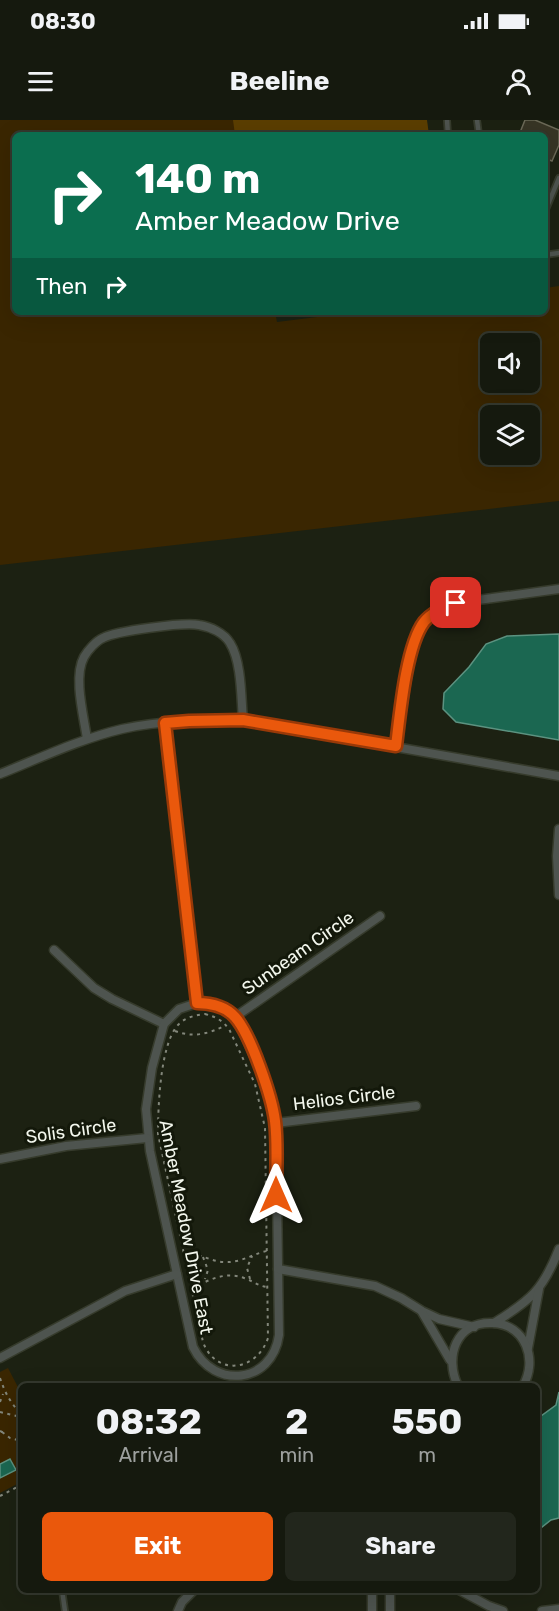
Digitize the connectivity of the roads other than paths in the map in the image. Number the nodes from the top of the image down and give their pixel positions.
1 (559, 178) edge
2 (548, 204) edge
3 (559, 589) edge
4 (243, 720) junction
5 (165, 723) junction
6 (87, 739) junction
7 (396, 746) junction
8 (0, 774) edge
9 (559, 776) edge
10 (559, 829) edge
11 (558, 872) edge
12 (559, 895) edge
13 (380, 916) dead end
14 (54, 950) dead end
15 (197, 1003) junction
16 (235, 1017) junction
17 (164, 1024) junction
18 (416, 1106) dead end
19 (276, 1123) junction
20 (147, 1138) junction
21 (0, 1159) edge
22 (559, 1249) edge
23 (278, 1269) junction
24 (177, 1274) junction
25 (539, 1289) junction
26 (422, 1311) junction
27 (494, 1323) junction
28 (474, 1327) junction
29 (528, 1348) junction
30 (0, 1358) edge
31 (451, 1361) junction
32 (453, 1375) junction
33 (452, 1383) edge
34 (457, 1383) edge
35 (524, 1383) edge
36 (62, 1593) edge
37 (191, 1593) edge
38 (372, 1593) edge
39 (390, 1593) edge
40 (465, 1593) edge
41 (559, 1609) edge
42 (65, 1611) edge
43 (178, 1611) edge
44 (372, 1611) edge
45 (390, 1611) edge
46 (502, 1611) edge
47 (542, 1611) edge

1 - 2 lane
3 - 7 street
4 - 5 street
4 - 6 street
4 - 7 street
5 - 6 street
5 - 15 street
6 - 8 street
7 - 9 street
10 - 11 street
11 - 12 street
13 - 16 street, Sunbeam Circle
14 - 17 street
15 - 16 street
15 - 17 street
16 - 19 street
17 - 20 street, Amber Meadow Drive East
18 - 19 street, Helios Circle
19 - 23 street
20 - 21 street, Solis Circle
20 - 24 street, Amber Meadow Drive East
22 - 25 street
23 - 24 street, Amber Meadow Drive East
23 - 26 street
24 - 30 street
25 - 27 street
25 - 29 street
26 - 28 street
26 - 31 street
27 - 28 street
27 - 29 street
28 - 31 street
29 - 35 street
31 - 32 street
32 - 33 street
32 - 34 street
36 - 42 lane
37 - 43 street
38 - 44 street
39 - 45 street
40 - 46 street
41 - 47 street

